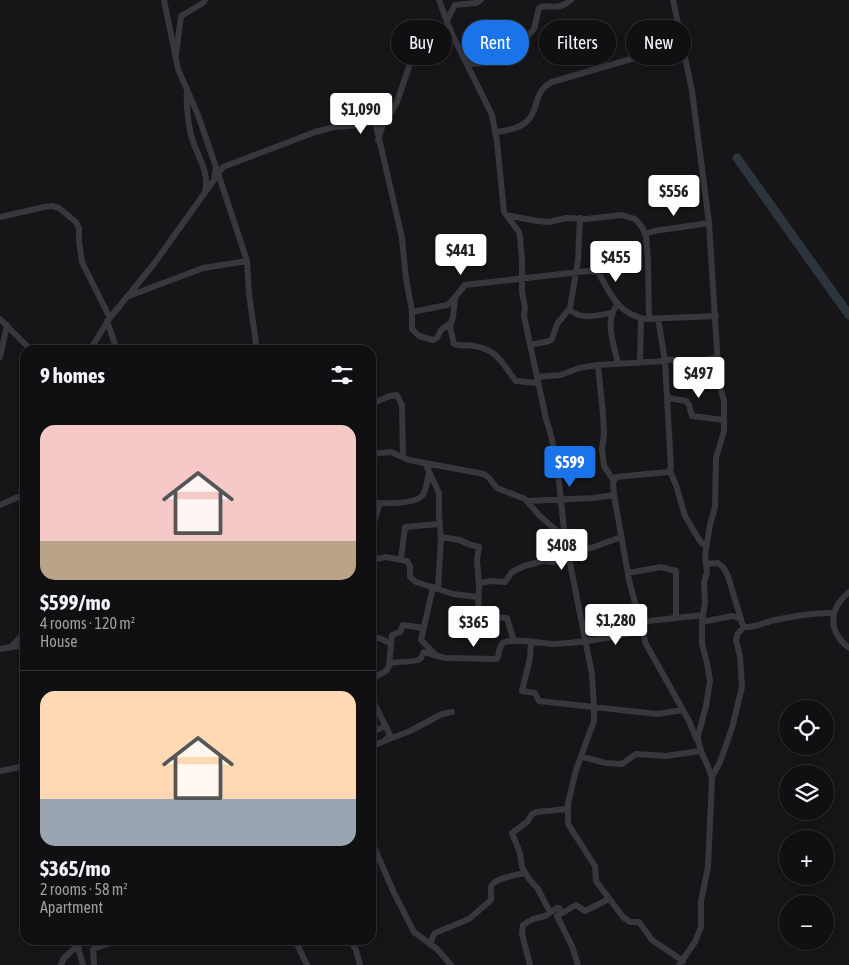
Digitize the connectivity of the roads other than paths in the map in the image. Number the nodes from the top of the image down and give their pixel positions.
1 (164, 0) edge
2 (205, 0) edge
3 (439, 0) edge
4 (481, 0) edge
5 (571, 0) edge
6 (673, 0) edge
7 (446, 20) joint
8 (677, 20) edge
9 (452, 34) edge
10 (529, 34) edge
11 (462, 54) edge
12 (176, 59) junction
13 (626, 60) edge
14 (410, 65) edge
15 (468, 65) edge
16 (687, 65) edge
17 (187, 88) junction
18 (386, 118) junction
19 (375, 121) junction
20 (496, 132) junction
21 (378, 140) junction
22 (218, 173) junction
23 (214, 180) junction
24 (204, 193) junction
25 (506, 215) junction
26 (0, 216) edge
27 (580, 218) junction
28 (709, 222) junction
29 (645, 234) junction
30 (247, 261) junction
31 (576, 271) junction
32 (521, 280) junction
33 (127, 297) junction
34 (455, 298) junction
35 (617, 305) junction
36 (569, 309) junction
37 (412, 312) junction
38 (612, 313) junction
39 (716, 316) junction
40 (0, 318) edge
41 (645, 318) junction
42 (658, 318) junction
43 (108, 319) junction
44 (452, 323) junction
45 (7, 325) junction
46 (2, 335) edge
47 (26, 345) edge
48 (93, 345) edge
49 (116, 345) edge
50 (256, 345) edge
51 (530, 345) junction
52 (0, 357) edge
53 (718, 357) junction
54 (665, 360) junction
55 (640, 362) junction
56 (618, 363) junction
57 (598, 365) junction
58 (537, 380) junction
59 (668, 398) junction
60 (376, 402) edge
61 (724, 420) junction
62 (376, 454) edge
63 (404, 458) junction
64 (425, 463) junction
65 (670, 471) junction
66 (429, 473) junction
67 (614, 481) junction
68 (614, 495) junction
69 (20, 496) edge
70 (561, 499) junction
71 (527, 501) junction
72 (376, 503) edge
73 (380, 503) junction
74 (0, 505) edge
75 (376, 515) edge
76 (439, 524) junction
77 (441, 537) junction
78 (621, 537) junction
79 (565, 538) junction
80 (707, 544) junction
81 (569, 555) junction
82 (376, 559) edge
83 (401, 559) junction
84 (706, 564) junction
85 (477, 571) junction
86 (628, 572) junction
87 (497, 582) junction
88 (479, 583) junction
89 (435, 588) junction
90 (849, 592) edge
91 (478, 597) junction
92 (834, 612) junction
93 (676, 618) junction
94 (702, 618) junction
95 (741, 619) junction
96 (640, 622) junction
97 (744, 627) junction
98 (423, 628) junction
99 (642, 631) junction
100 (20, 637) edge
101 (376, 638) edge
102 (514, 641) junction
103 (585, 641) junction
104 (390, 643) junction
105 (531, 643) junction
106 (20, 645) edge
107 (12, 646) junction
108 (849, 648) edge
109 (0, 649) edge
110 (436, 655) junction
111 (389, 665) junction
112 (376, 676) edge
113 (376, 707) edge
114 (594, 707) junction
115 (683, 710) junction
116 (452, 712) dead end
117 (386, 726) junction
118 (376, 730) edge
119 (384, 741) junction
120 (698, 741) junction
121 (376, 745) edge
122 (700, 751) junction
123 (582, 757) junction
124 (20, 767) edge
125 (0, 771) edge
126 (712, 779) junction
127 (567, 809) junction
128 (376, 852) edge
129 (525, 874) junction
130 (609, 899) junction
131 (550, 912) junction
132 (562, 912) junction
133 (75, 945) edge
134 (79, 945) edge
135 (105, 945) edge
136 (297, 945) edge
137 (353, 945) edge
138 (431, 945) junction
139 (681, 963) edge
140 (62, 965) edge
141 (83, 965) edge
142 (94, 965) edge
143 (307, 965) edge
144 (360, 965) edge
145 (451, 965) edge
146 (530, 965) edge
147 (578, 965) edge

1 - 12 street
2 - 12 street
3 - 7 street
4 - 7 street
5 - 10 street
6 - 8 street
9 - 11 street
12 - 17 street
13 - 20 street
14 - 18 street
15 - 20 street
16 - 28 street
17 - 23 street
17 - 24 street
18 - 19 street
18 - 21 street
19 - 21 street
19 - 22 street
20 - 25 street
21 - 37 street
22 - 23 street
22 - 30 street
23 - 24 street
24 - 33 street
25 - 27 street
25 - 32 street
26 - 43 street
27 - 29 street
27 - 31 street
28 - 29 street
28 - 39 street
29 - 41 street
30 - 33 street
30 - 50 street
31 - 32 street
31 - 35 street
31 - 36 street
32 - 34 street
32 - 51 street
33 - 43 street
34 - 37 street
34 - 44 street
35 - 38 street
35 - 41 street
36 - 38 street
36 - 51 street
37 - 44 street
38 - 56 street
39 - 42 street
39 - 53 street
40 - 45 street
41 - 42 street
41 - 55 street
42 - 54 street
43 - 48 street
43 - 49 street
44 - 58 street
45 - 46 street
45 - 47 street
46 - 52 street
51 - 58 street
53 - 54 street
53 - 61 street
54 - 55 street
54 - 59 street
55 - 56 street
56 - 57 street
57 - 58 street
57 - 67 street
58 - 70 street
59 - 61 street
59 - 65 street
60 - 63 street
61 - 80 street
62 - 63 street
63 - 64 street
64 - 66 street
64 - 71 street
65 - 67 street
65 - 80 street
66 - 73 street
66 - 76 street
67 - 68 street
68 - 70 street
68 - 78 street
69 - 74 street
70 - 71 street
70 - 79 street
71 - 79 street
72 - 73 street
73 - 75 street
76 - 77 street
76 - 83 street
77 - 85 street
77 - 89 street
78 - 81 street
78 - 86 street
79 - 81 street
80 - 84 street
81 - 87 street
81 - 103 street
82 - 83 street
83 - 89 street
84 - 94 street
84 - 95 street
85 - 87 street
85 - 88 street
86 - 93 street
86 - 96 street
87 - 88 street
88 - 91 street
89 - 91 street
89 - 98 street
90 - 92 street
91 - 102 street
92 - 97 street
92 - 108 street
93 - 94 street
93 - 96 street
94 - 95 street
94 - 120 street
95 - 97 street
96 - 99 street
97 - 126 street
98 - 104 street
98 - 110 street
99 - 103 street
99 - 115 street
100 - 107 street
101 - 104 street
102 - 105 street
102 - 110 street
103 - 105 street
103 - 114 street
104 - 111 street
105 - 114 street
106 - 107 street
107 - 109 street
110 - 111 street
111 - 112 street
113 - 117 street
114 - 115 street
114 - 123 street
115 - 120 street
116 - 119 street
117 - 118 street
117 - 119 street
119 - 121 street
120 - 122 street
122 - 123 street
122 - 126 street
123 - 127 street
124 - 125 street
126 - 139 street
127 - 129 street
127 - 130 street
128 - 138 street
129 - 131 street
129 - 138 street
130 - 132 street
130 - 139 street
131 - 132 street
131 - 146 street
132 - 147 street
133 - 140 street
134 - 141 street
135 - 142 street
136 - 143 street
137 - 144 street
138 - 145 street

